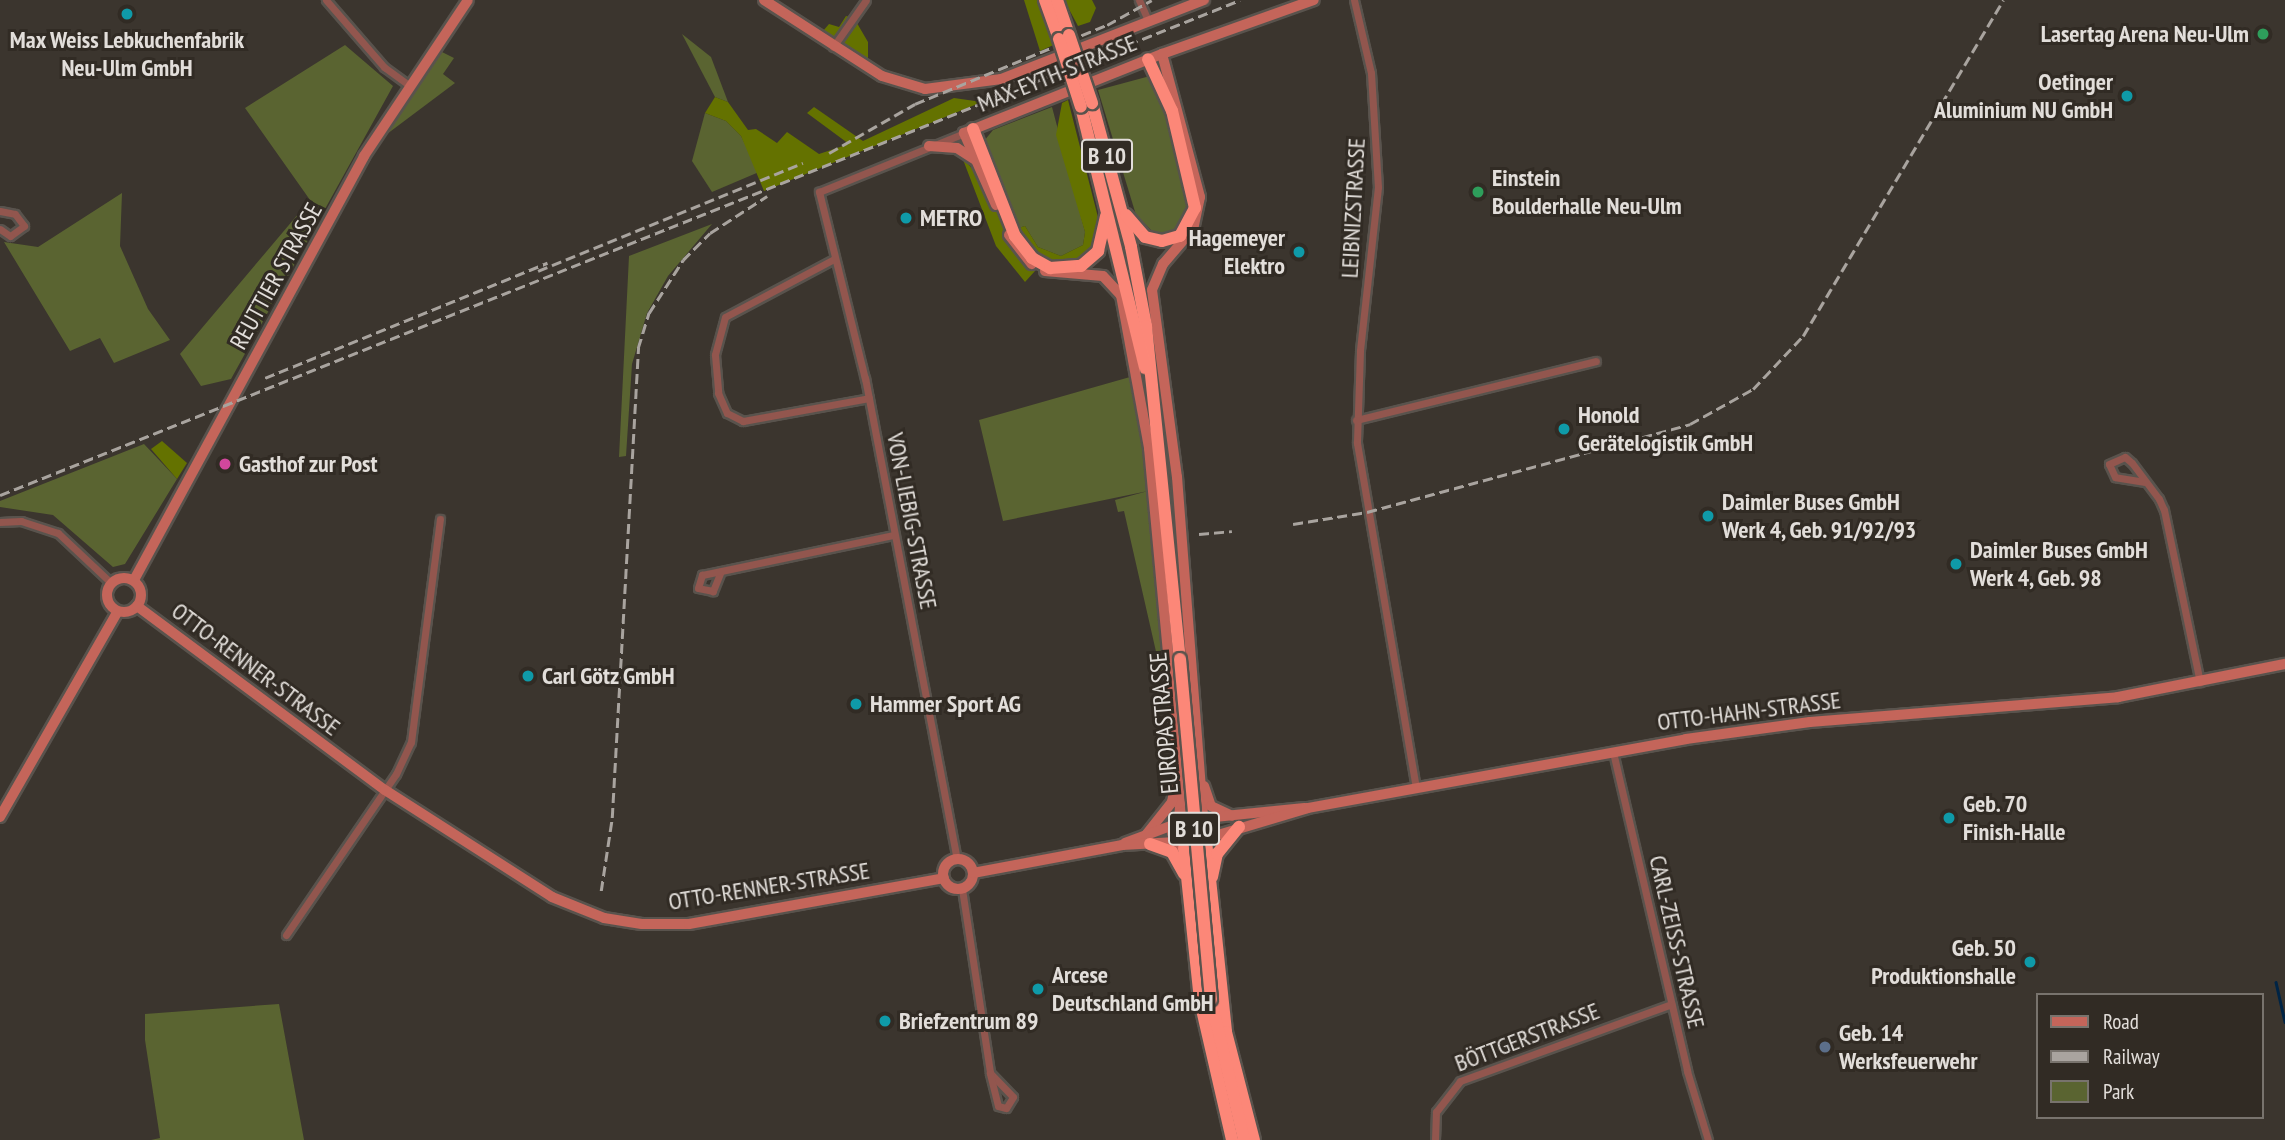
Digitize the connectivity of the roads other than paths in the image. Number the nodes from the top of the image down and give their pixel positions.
1 (326, 0) edge
2 (468, 0) edge
3 (764, 0) edge
4 (866, 0) edge
5 (1045, 0) edge
6 (1057, 0) edge
7 (1139, 0) edge
8 (1204, 0) edge
9 (1314, 0) edge
10 (1353, 0) edge
11 (1149, 22) junction
12 (1064, 37) junction
13 (833, 47) junction
14 (1162, 54) junction
15 (1148, 59) junction
16 (409, 85) junction
17 (1086, 105) junction
18 (969, 131) junction
19 (929, 146) junction
20 (979, 163) junction
21 (819, 192) joint
22 (1107, 202) junction
23 (1122, 209) junction
24 (0, 211) edge
25 (0, 229) edge
26 (834, 259) junction
27 (1122, 269) junction
28 (1139, 277) junction
29 (1154, 336) junction
30 (1131, 338) junction
31 (1596, 361) dead end
32 (869, 398) junction
33 (1356, 420) junction
34 (1161, 466) junction
35 (2145, 482) junction
36 (440, 519) dead end
37 (0, 522) edge
38 (894, 535) junction
39 (721, 571) dead end
40 (134, 580) junction
41 (111, 583) junction
42 (137, 606) junction
43 (118, 611) junction
44 (2285, 664) edge
45 (2200, 683) junction
46 (1613, 752) junction
47 (1201, 769) junction
48 (1178, 771) junction
49 (1416, 788) junction
50 (384, 790) junction
51 (0, 817) edge
52 (1204, 817) junction
53 (1176, 820) junction
54 (1237, 822) junction
55 (1147, 840) junction
56 (1207, 840) junction
57 (1180, 845) junction
58 (957, 860) junction
59 (973, 873) junction
60 (944, 878) junction
61 (1210, 888) junction
62 (962, 889) junction
63 (1188, 895) junction
64 (286, 935) dead end
65 (1671, 1004) junction
66 (990, 1073) junction
67 (1231, 1140) edge
68 (1244, 1140) edge
69 (1254, 1140) edge
70 (1435, 1140) edge
71 (1708, 1140) edge

1 - 16 street
2 - 16 street, REUTTIER STRASSE
3 - 13 street
4 - 13 street
5 - 12 highway, EUROPASTRASSE / B 10
6 - 12 highway, EUROPASTRASSE / B 10
7 - 11 street
8 - 11 street
9 - 14 street, MAX-EYTH-STRASSE
10 - 33 street, LEIBNIZSTRASSE
11 - 13 street
12 - 17 highway, EUROPASTRASSE / B 10, bridge
14 - 15 street, MAX-EYTH-STRASSE
14 - 29 street, EUROPASTRASSE
15 - 18 street, MAX-EYTH-STRASSE
15 - 23 highway
16 - 40 street, REUTTIER STRASSE
17 - 22 highway, EUROPASTRASSE / B 10
17 - 23 highway, EUROPASTRASSE / B 10
18 - 19 street, MAX-EYTH-STRASSE
18 - 20 street
18 - 22 highway
19 - 20 street
19 - 21 street, MAX-EYTH-STRASSE
20 - 30 street, EUROPASTRASSE
21 - 26 street, VON-LIEBIG-STRASSE
22 - 27 highway, EUROPASTRASSE / B 10
23 - 28 highway, EUROPASTRASSE / B 10
24 - 25 street
26 - 32 street, VON-LIEBIG-STRASSE
26 - 32 street
27 - 30 highway
27 - 34 highway, EUROPASTRASSE / B 10
28 - 29 highway, B 10
28 - 34 highway, EUROPASTRASSE / B 10
29 - 47 street, EUROPASTRASSE / B 10
30 - 48 street, EUROPASTRASSE
31 - 33 street
32 - 38 street, VON-LIEBIG-STRASSE
33 - 49 street, LEIBNIZSTRASSE
34 - 68 highway, EUROPASTRASSE / B 10, bridge
35 - 35 street
35 - 45 street
36 - 50 street
37 - 41 street
38 - 39 street
38 - 58 street, VON-LIEBIG-STRASSE
40 - 41 street
40 - 42 street
41 - 43 street
42 - 43 street
42 - 50 street, OTTO-RENNER-STRASSE
43 - 51 street
44 - 45 street, OTTO-HAHN-STRASSE
45 - 46 street, OTTO-HAHN-STRASSE
46 - 49 street, OTTO-HAHN-STRASSE
46 - 65 street, CARL-ZEISS-STRASSE
47 - 52 street, EUROPASTRASSE / B 10
47 - 54 street
48 - 53 street, EUROPASTRASSE
48 - 55 street
49 - 54 street, OTTO-HAHN-STRASSE
50 - 60 street, OTTO-RENNER-STRASSE
50 - 64 street
52 - 53 street
52 - 54 street, OTTO-HAHN-STRASSE
52 - 56 street
53 - 55 street
53 - 57 street
54 - 56 street, OTTO-HAHN-STRASSE
54 - 61 highway
55 - 57 street
55 - 59 street
55 - 63 highway, B 10
56 - 57 street
56 - 61 highway
57 - 63 highway, B 10
58 - 59 street
58 - 60 street
59 - 62 street
60 - 62 street
61 - 69 highway
62 - 66 street
63 - 67 highway, B 10
65 - 70 street, BÖTTGERSTRASSE
65 - 71 street, CARL-ZEISS-STRASSE
66 - 66 street

